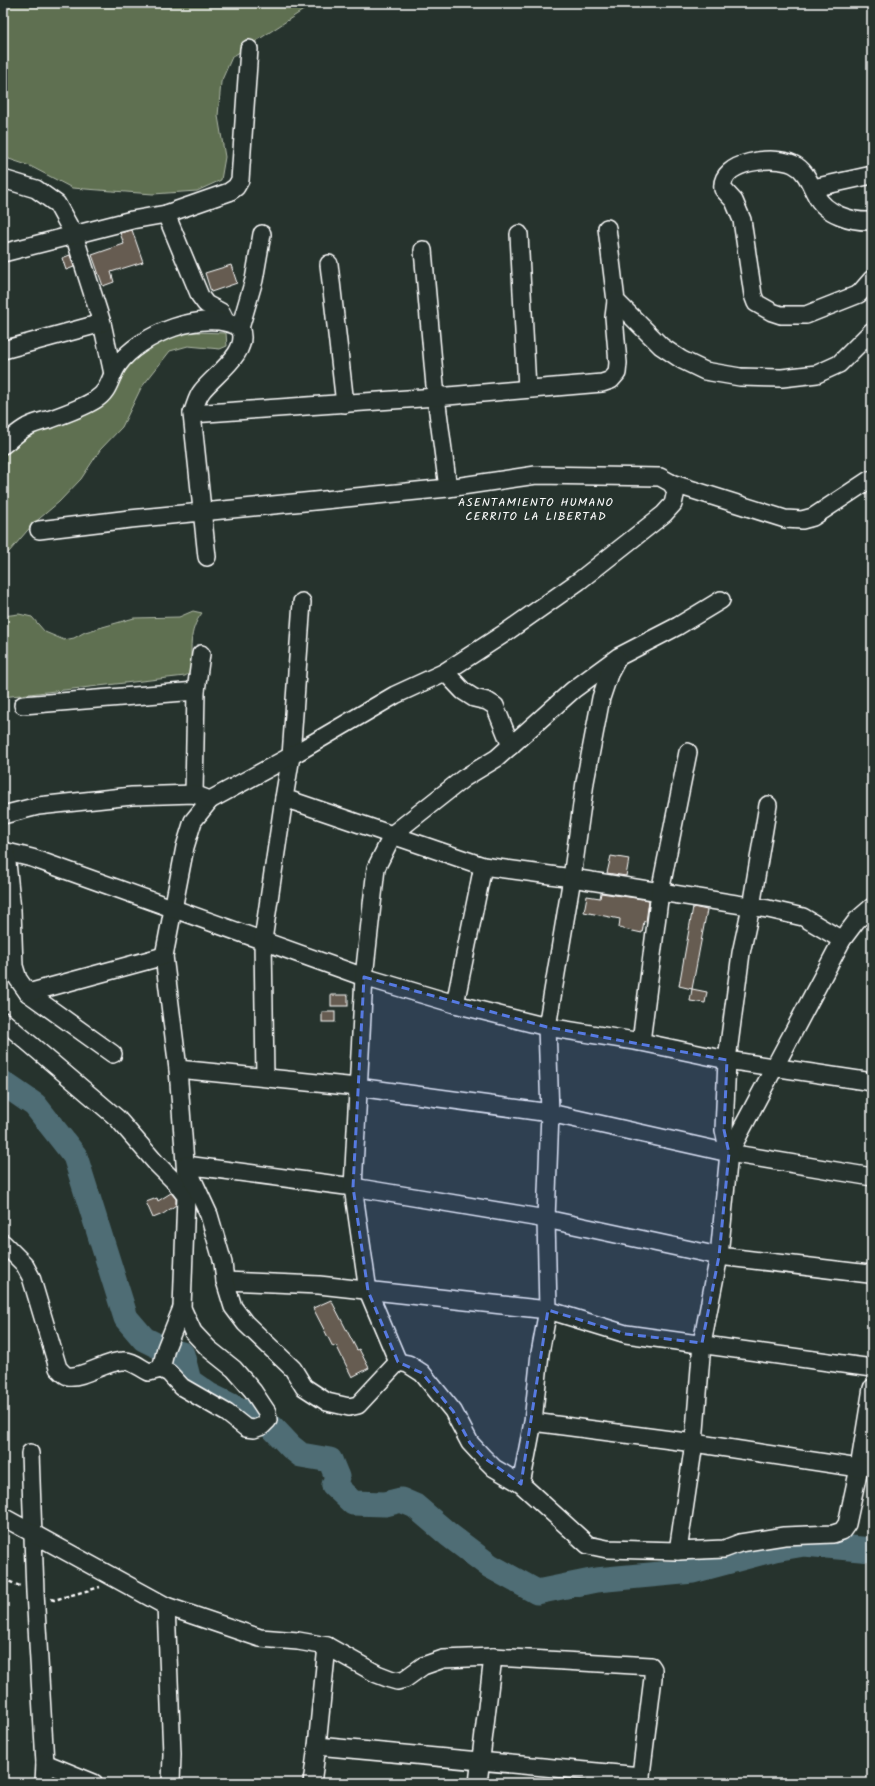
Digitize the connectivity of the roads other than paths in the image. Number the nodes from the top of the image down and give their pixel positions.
1 (249, 49) dead end
2 (872, 175) edge
3 (3, 179) edge
4 (813, 188) junction
5 (166, 214) junction
6 (872, 222) edge
7 (607, 228) dead end
8 (262, 234) dead end
9 (519, 234) dead end
10 (74, 235) junction
11 (423, 250) dead end
12 (3, 253) edge
13 (330, 264) dead end
14 (872, 279) edge
15 (616, 301) junction
16 (102, 323) junction
17 (233, 325) junction
18 (872, 331) edge
19 (3, 350) edge
20 (113, 374) junction
21 (527, 389) junction
22 (436, 397) junction
23 (345, 404) junction
24 (192, 414) junction
25 (3, 445) edge
26 (869, 480) dead end
27 (671, 483) junction
28 (448, 488) junction
29 (203, 512) junction
30 (39, 530) dead end
31 (207, 557) dead end
32 (721, 600) dead end
33 (302, 602) dead end
34 (201, 654) dead end
35 (618, 656) junction
36 (445, 672) junction
37 (196, 691) junction
38 (23, 705) dead end
39 (510, 746) junction
40 (688, 752) dead end
41 (291, 756) junction
42 (194, 794) junction
43 (284, 798) junction
44 (210, 800) junction
45 (768, 805) dead end
46 (3, 815) edge
47 (393, 834) junction
48 (5, 852) edge
49 (483, 866) junction
50 (572, 878) junction
51 (660, 892) junction
52 (751, 907) junction
53 (872, 907) edge
54 (172, 908) junction
55 (263, 940) junction
56 (842, 940) junction
57 (164, 956) junction
58 (364, 976) junction
59 (28, 993) junction
60 (455, 1004) junction
61 (3, 1021) edge
62 (547, 1027) junction
63 (641, 1042) junction
64 (113, 1054) dead end
65 (727, 1060) junction
66 (774, 1066) junction
67 (178, 1069) junction
68 (265, 1077) junction
69 (872, 1082) edge
70 (357, 1087) junction
71 (550, 1113) junction
72 (729, 1153) junction
73 (186, 1165) junction
74 (872, 1177) edge
75 (353, 1187) junction
76 (186, 1196) junction
77 (546, 1219) junction
78 (3, 1243) edge
79 (719, 1256) junction
80 (871, 1271) edge
81 (225, 1282) junction
82 (368, 1291) junction
83 (182, 1308) junction
84 (548, 1310) junction
85 (702, 1343) junction
86 (398, 1362) junction
87 (872, 1368) edge
88 (160, 1369) junction
89 (872, 1388) edge
90 (533, 1422) junction
91 (694, 1443) junction
92 (30, 1453) dead end
93 (859, 1468) junction
94 (521, 1484) junction
95 (3, 1517) edge
96 (33, 1534) junction
97 (678, 1551) junction
98 (166, 1606) junction
99 (327, 1646) junction
100 (494, 1657) junction
101 (317, 1746) junction
102 (482, 1762) junction
103 (45, 1763) junction
104 (641, 1779) edge
105 (44, 1783) edge
106 (94, 1783) edge
107 (171, 1783) edge
108 (312, 1783) edge
109 (478, 1783) edge

1 - 5 street
2 - 4 street
3 - 10 street
4 - 6 street
4 - 14 street
5 - 10 street
5 - 17 street
7 - 15 street
8 - 17 street
9 - 21 street
10 - 12 street
10 - 16 street
11 - 22 street
13 - 23 street
15 - 18 street
15 - 21 street
16 - 19 street
16 - 20 street
17 - 20 street
17 - 24 street
20 - 25 street
21 - 22 street
22 - 23 street
22 - 28 street
23 - 24 street
24 - 29 street
26 - 27 street
27 - 28 street
27 - 36 street
28 - 29 street
29 - 30 street
29 - 31 street
32 - 35 street
33 - 41 street
34 - 37 street
35 - 39 street
35 - 50 street
36 - 39 street
36 - 41 street
37 - 38 street
37 - 42 street
39 - 47 street
40 - 51 street
41 - 43 street
41 - 44 street
42 - 44 street
42 - 46 street
43 - 47 street
43 - 55 street
44 - 54 street
45 - 52 street
47 - 49 street
47 - 58 street
48 - 54 street
48 - 59 street
49 - 50 street
49 - 60 street
50 - 51 street
50 - 62 street
51 - 52 street
51 - 63 street
52 - 56 street
52 - 65 street
53 - 56 street
54 - 55 street
54 - 57 street
55 - 58 street
55 - 68 street
56 - 66 street
57 - 59 street
57 - 67 street
58 - 60 street
58 - 70 street
59 - 64 street
60 - 62 street
61 - 76 street
62 - 63 street
62 - 71 street
63 - 65 street
65 - 66 street
65 - 72 street
66 - 69 street
66 - 72 street
67 - 68 street
67 - 73 street
68 - 70 street
70 - 71 street
70 - 75 street
71 - 72 street
71 - 77 street
72 - 74 street
72 - 79 street
73 - 75 street
73 - 76 street
73 - 81 street
75 - 77 street
75 - 82 street
76 - 83 street
77 - 79 street
77 - 84 street
78 - 88 street
79 - 80 street
79 - 85 street
81 - 82 street
81 - 86 street
82 - 84 street
82 - 86 street
83 - 88 street
83 - 88 street
84 - 85 street
84 - 90 street
85 - 87 street
85 - 91 street
86 - 94 street
89 - 93 street
90 - 91 street
90 - 94 street
91 - 93 street
91 - 97 street
92 - 96 street
93 - 97 street
94 - 97 street
95 - 96 street
96 - 98 street
96 - 103 street
98 - 99 street
98 - 107 street
99 - 100 street
99 - 101 street
100 - 102 street
100 - 104 street
101 - 102 street
101 - 108 street
102 - 104 street
102 - 109 street
103 - 105 street
103 - 106 street

